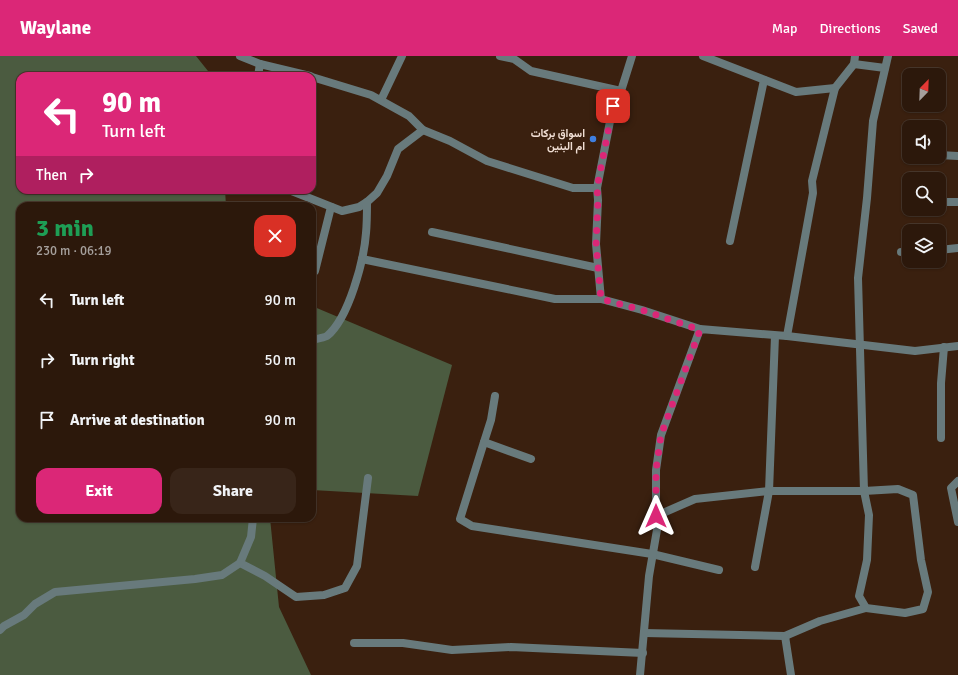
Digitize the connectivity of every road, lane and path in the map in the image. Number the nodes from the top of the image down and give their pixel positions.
1 (240, 56) edge
2 (402, 56) edge
3 (500, 56) edge
4 (632, 56) edge
5 (703, 56) edge
6 (888, 56) edge
7 (515, 58) edge
8 (855, 60) edge
9 (260, 64) junction
10 (885, 68) junction
11 (259, 72) edge
12 (294, 72) edge
13 (316, 78) edge
14 (764, 80) junction
15 (835, 88) junction
16 (621, 91) junction
17 (381, 100) junction
18 (423, 130) junction
19 (946, 155) edge
20 (958, 156) edge
21 (597, 188) junction
22 (299, 194) edge
23 (367, 202) junction
24 (946, 202) edge
25 (958, 202) edge
26 (331, 207) junction
27 (432, 232) dead end
28 (730, 241) dead end
29 (958, 248) edge
30 (946, 249) edge
31 (362, 259) junction
32 (316, 267) edge
33 (598, 268) junction
34 (601, 299) junction
35 (700, 330) junction
36 (775, 336) junction
37 (787, 336) junction
38 (316, 339) edge
39 (860, 344) junction
40 (958, 346) edge
41 (944, 347) junction
42 (495, 396) dead end
43 (940, 438) dead end
44 (484, 442) junction
45 (531, 459) dead end
46 (368, 478) dead end
47 (958, 481) edge
48 (768, 491) junction
49 (864, 491) junction
50 (656, 516) junction
51 (253, 522) edge
52 (958, 522) edge
53 (652, 554) junction
54 (240, 563) junction
55 (755, 567) dead end
56 (719, 570) dead end
57 (866, 608) junction
58 (0, 630) edge
59 (644, 633) junction
60 (785, 636) junction
61 (354, 642) dead end
62 (643, 653) junction
63 (640, 675) edge
64 (791, 675) edge

1 - 9 street
2 - 17 street
3 - 7 street
4 - 16 street
5 - 14 street
6 - 10 street
7 - 16 street
8 - 10 street
8 - 15 street
9 - 11 street
9 - 12 street
10 - 39 street
13 - 17 street
14 - 15 street
14 - 28 street
15 - 37 street
16 - 21 street
17 - 18 street
18 - 21 street
18 - 23 street
19 - 20 street
21 - 33 street
22 - 26 street
23 - 26 street
23 - 31 street
24 - 25 street
26 - 32 street
27 - 33 street
29 - 30 street
31 - 34 street
31 - 38 street
33 - 34 street
34 - 35 street
35 - 36 street
35 - 50 street
36 - 37 street
36 - 48 street
37 - 39 street
39 - 41 street
39 - 49 street
40 - 41 street
41 - 43 street
42 - 44 street
44 - 45 street
44 - 53 street
46 - 54 street
47 - 52 street
48 - 49 street
48 - 50 street
48 - 55 street
49 - 57 street
49 - 57 street
50 - 53 street
51 - 54 street
53 - 56 street
53 - 59 street
54 - 58 street
57 - 60 street
59 - 60 street
59 - 62 street
60 - 64 street
61 - 62 street
62 - 63 street

